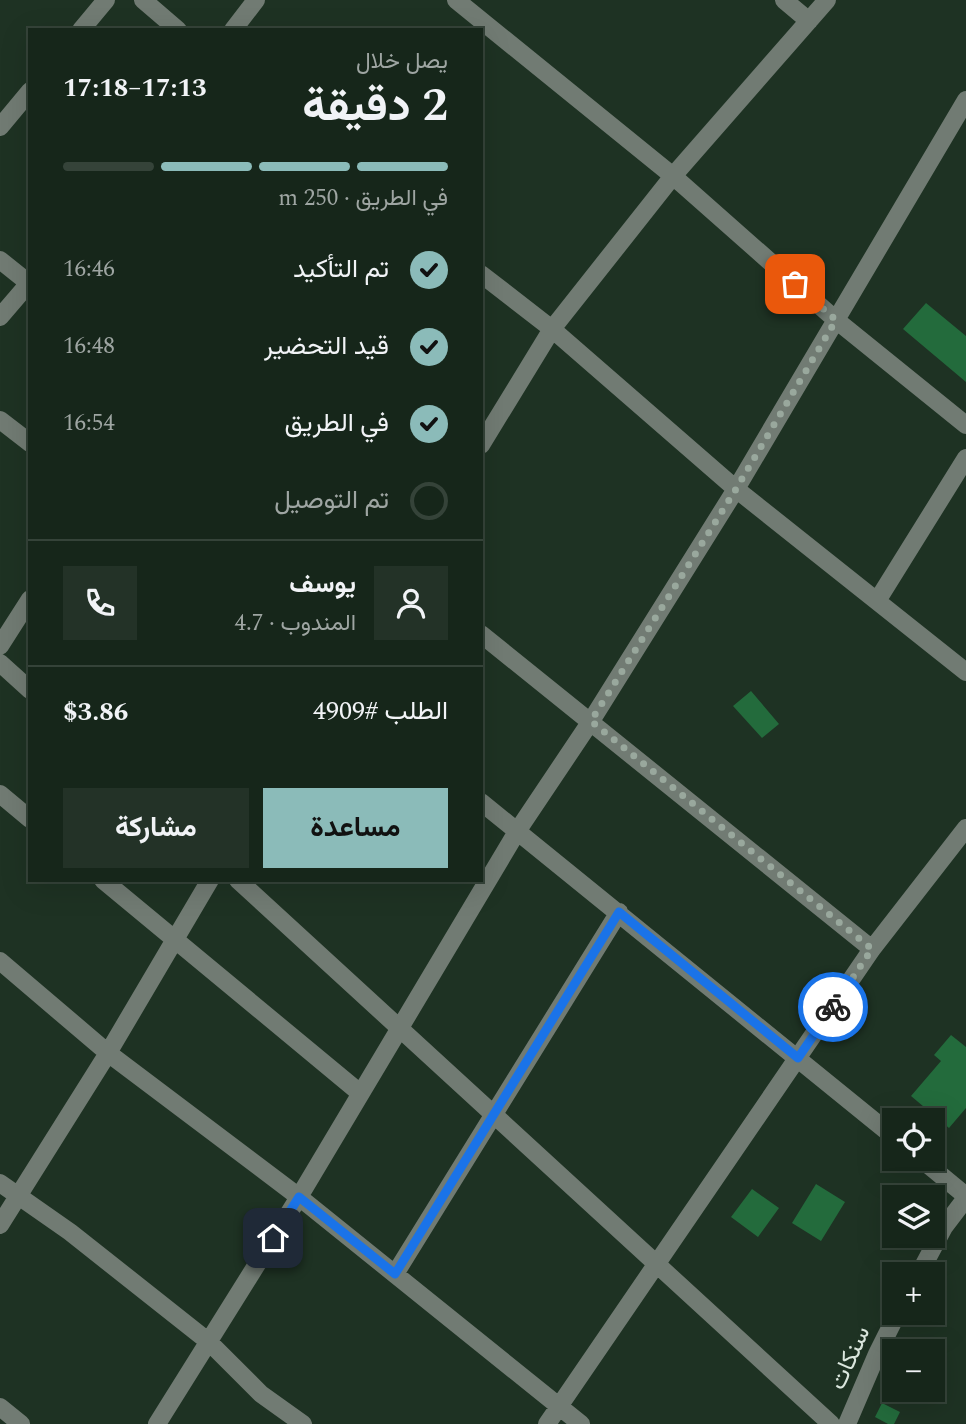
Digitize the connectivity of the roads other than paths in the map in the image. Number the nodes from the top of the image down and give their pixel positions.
1 (106, 0) edge
2 (143, 0) edge
3 (256, 0) edge
4 (456, 0) edge
5 (783, 0) edge
6 (827, 0) edge
7 (809, 21) junction
8 (83, 28) edge
9 (176, 28) edge
10 (235, 28) edge
11 (28, 93) edge
12 (966, 100) edge
13 (0, 127) edge
14 (673, 176) junction
15 (0, 260) edge
16 (483, 276) edge
17 (28, 282) edge
18 (28, 284) edge
19 (0, 317) edge
20 (836, 320) junction
21 (552, 329) junction
22 (0, 420) edge
23 (966, 425) edge
24 (28, 441) edge
25 (483, 442) edge
26 (966, 458) edge
27 (736, 489) junction
28 (877, 601) junction
29 (28, 602) edge
30 (483, 637) edge
31 (0, 646) edge
32 (0, 663) edge
33 (966, 672) edge
34 (28, 689) edge
35 (591, 721) junction
36 (0, 794) edge
37 (483, 804) edge
38 (28, 817) edge
39 (966, 828) edge
40 (518, 830) junction
41 (105, 882) edge
42 (209, 882) edge
43 (240, 882) edge
44 (619, 912) junction
45 (174, 940) junction
46 (872, 949) junction
47 (0, 961) edge
48 (398, 1028) junction
49 (108, 1053) junction
50 (798, 1058) junction
51 (360, 1093) junction
52 (494, 1115) junction
53 (882, 1127) edge
54 (935, 1171) edge
55 (0, 1182) edge
56 (19, 1196) junction
57 (299, 1197) junction
58 (966, 1197) edge
59 (0, 1225) edge
60 (925, 1262) edge
61 (658, 1265) junction
62 (395, 1274) junction
63 (892, 1325) edge
64 (209, 1342) junction
65 (0, 1407) edge
66 (561, 1407) junction
67 (21, 1424) edge
68 (158, 1424) edge
69 (303, 1424) edge
70 (547, 1424) edge
71 (581, 1424) edge
72 (831, 1424) edge
73 (847, 1424) edge

1 - 8 street
2 - 9 street
3 - 10 street
4 - 14 street
5 - 7 street
6 - 7 street
7 - 14 street
11 - 13 street
12 - 20 street
14 - 20 street
14 - 21 street
15 - 17 street
16 - 21 street
18 - 19 street
20 - 23 street
20 - 27 street
21 - 25 street
21 - 27 street
22 - 24 street
26 - 28 street
27 - 28 street
27 - 35 street
28 - 33 street
29 - 31 street
30 - 35 street
32 - 34 street
35 - 40 street
35 - 46 street
36 - 38 street
37 - 40 street
39 - 46 street
40 - 44 street
40 - 48 street
41 - 45 street
42 - 45 street
43 - 48 street
44 - 50 street
44 - 52 street
45 - 49 street
45 - 51 street
46 - 50 street
47 - 49 street
48 - 51 street
48 - 52 street
49 - 56 street
49 - 57 street
50 - 53 street
50 - 61 street
51 - 57 street
52 - 61 street
52 - 62 street
54 - 58 street
55 - 56 street
56 - 59 street
56 - 64 street
57 - 62 street
57 - 64 street
58 - 60 street
61 - 66 street
61 - 72 street
62 - 66 street
63 - 73 street, سنكات
64 - 68 street
64 - 69 street
65 - 67 street
66 - 70 street
66 - 71 street

